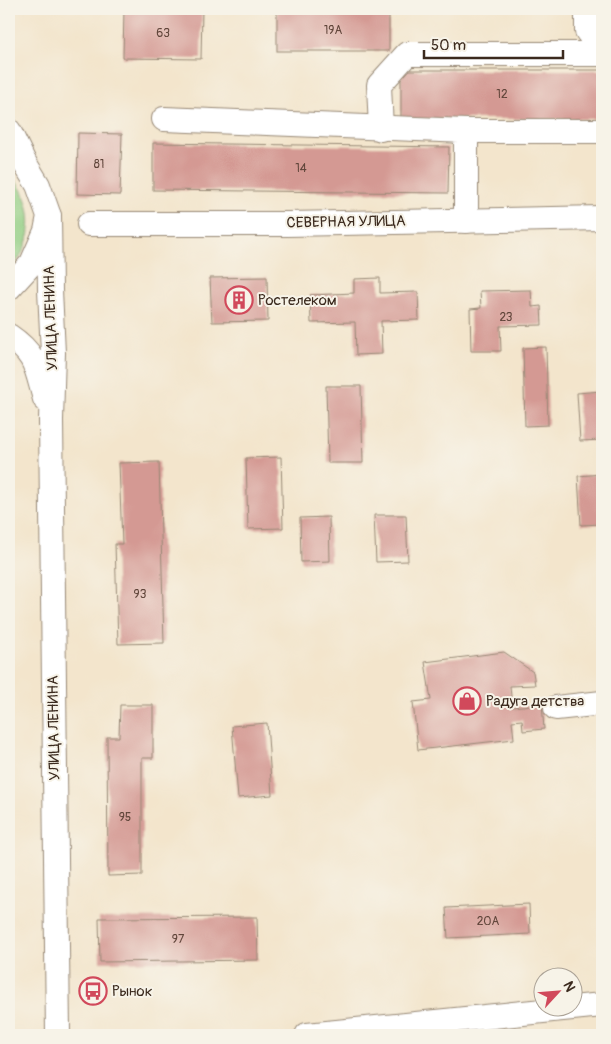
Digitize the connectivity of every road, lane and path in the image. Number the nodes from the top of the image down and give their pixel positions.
1 (587, 9) edge
2 (602, 53) edge
3 (164, 119) dead end
4 (381, 128) junction
5 (9, 131) edge
6 (466, 131) junction
7 (602, 131) edge
8 (17, 156) edge
9 (48, 216) junction
10 (602, 218) edge
11 (466, 221) junction
12 (89, 224) dead end
13 (9, 288) edge
14 (9, 336) edge
15 (51, 420) junction
16 (602, 703) edge
17 (556, 708) dead end
18 (602, 1005) edge
19 (58, 1035) edge
20 (307, 1035) edge

1 - 2 street
2 - 4 street
3 - 4 street
4 - 6 street
5 - 8 street
6 - 7 street
6 - 11 street
8 - 9 street, УЛИЦА ЛЕНИНА
9 - 13 street
9 - 15 street, УЛИЦА ЛЕНИНА
10 - 11 street, СЕВЕРНАЯ УЛИЦА
11 - 12 street, СЕВЕРНАЯ УЛИЦА
14 - 15 street, УЛИЦА ЛЕНИНА
15 - 19 street, УЛИЦА ЛЕНИНА
16 - 17 street
18 - 20 street

